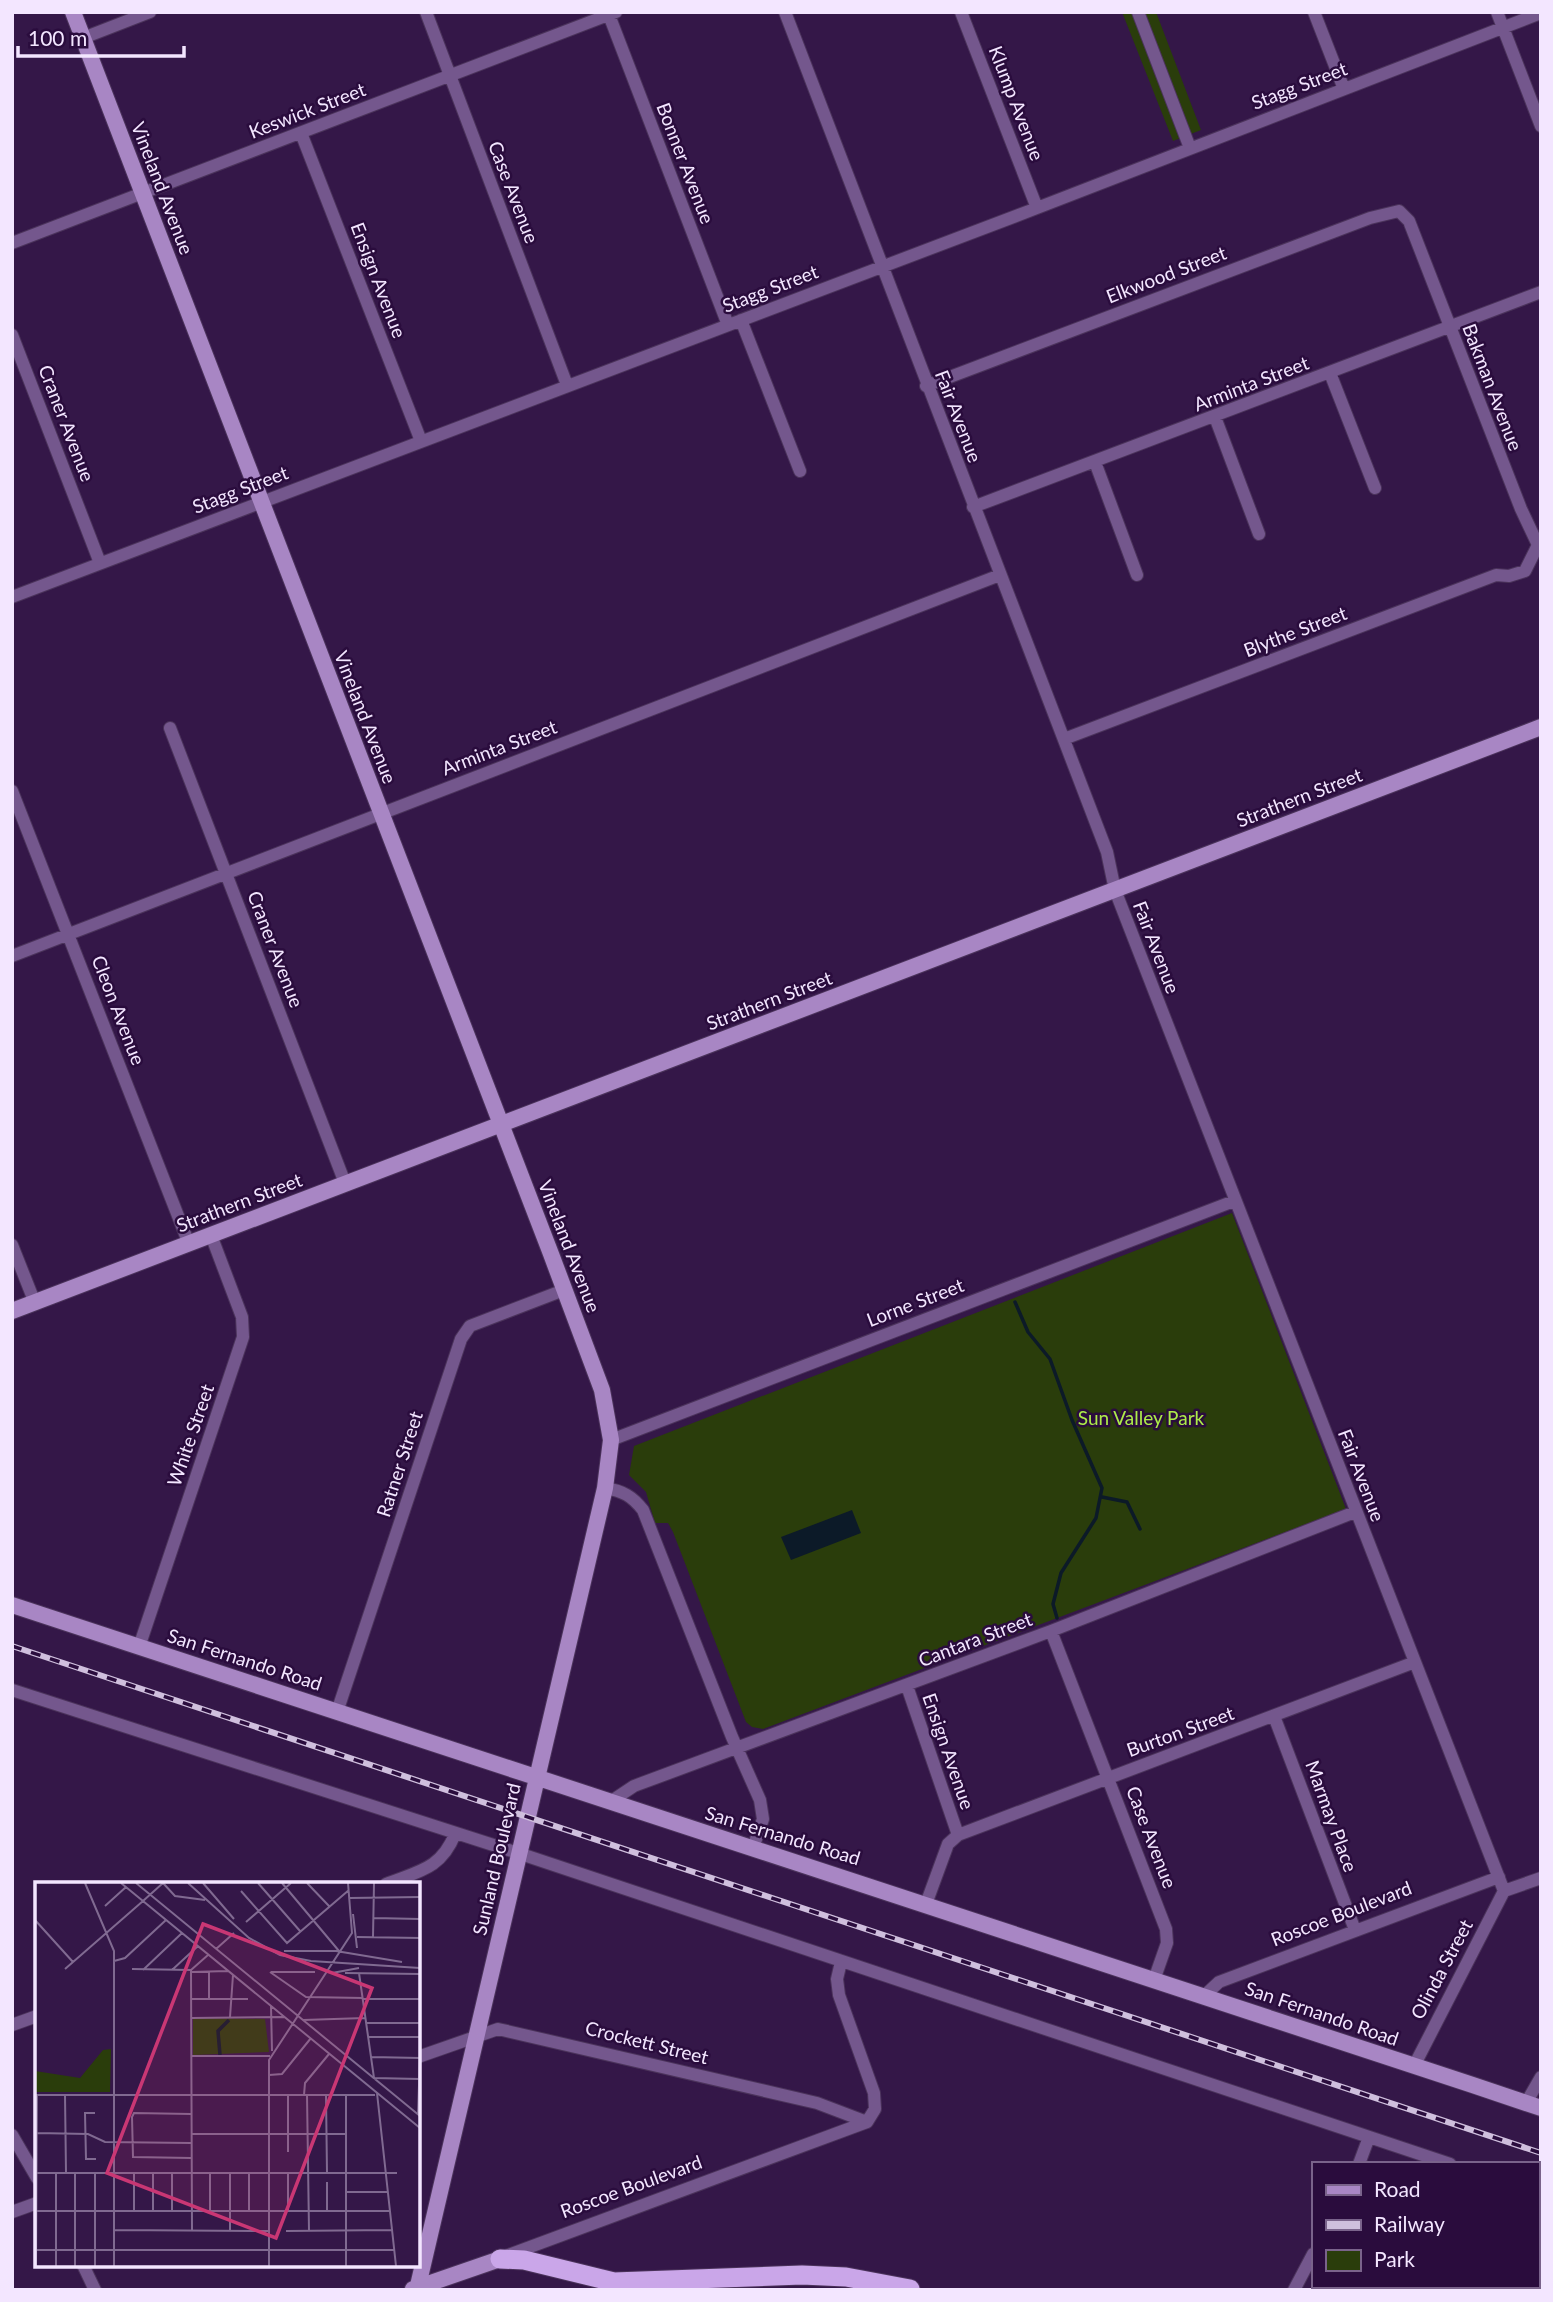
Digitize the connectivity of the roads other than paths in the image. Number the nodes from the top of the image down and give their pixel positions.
1 (73, 12) edge
2 (150, 12) edge
3 (426, 12) edge
4 (785, 12) edge
5 (961, 12) edge
6 (1138, 12) edge
7 (1314, 12) edge
8 (1497, 12) edge
9 (1541, 13) edge
10 (612, 14) edge
11 (1503, 27) junction
12 (83, 38) junction
13 (449, 76) junction
14 (1344, 89) junction
15 (1541, 126) edge
16 (301, 133) junction
17 (1190, 148) junction
18 (143, 193) junction
19 (1037, 208) junction
20 (1413, 229) joint
21 (12, 243) edge
22 (883, 267) junction
23 (1541, 292) edge
24 (741, 320) junction
25 (727, 325) junction
26 (1449, 327) junction
27 (12, 335) edge
28 (1330, 373) junction
29 (567, 385) junction
30 (926, 386) junction
31 (1215, 417) junction
32 (421, 441) junction
33 (1095, 462) junction
34 (800, 471) dead end
35 (1375, 488) dead end
36 (261, 502) junction
37 (973, 507) junction
38 (1259, 534) dead end
39 (1535, 557) joint
40 (100, 563) junction
41 (1000, 575) junction
42 (1137, 575) dead end
43 (12, 597) edge
44 (1541, 727) edge
45 (170, 728) dead end
46 (1064, 739) junction
47 (12, 791) edge
48 (381, 813) junction
49 (226, 872) junction
50 (1115, 890) junction
51 (69, 935) junction
52 (12, 956) edge
53 (502, 1125) junction
54 (345, 1183) junction
55 (1234, 1201) junction
56 (211, 1235) junction
57 (189, 1244) junction
58 (12, 1245) edge
59 (564, 1290) junction
60 (35, 1303) junction
61 (12, 1311) edge
62 (611, 1440) junction
63 (605, 1488) junction
64 (1355, 1512) junction
65 (12, 1605) edge
66 (1051, 1631) junction
67 (139, 1647) junction
68 (1415, 1662) junction
69 (907, 1686) junction
70 (12, 1690) edge
71 (337, 1712) junction
72 (1275, 1716) junction
73 (737, 1746) junction
74 (537, 1777) junction
75 (1109, 1778) junction
76 (610, 1802) junction
77 (455, 1834) junction
78 (958, 1835) junction
79 (753, 1848) junction
80 (518, 1853) junction
81 (1499, 1877) junction
82 (1541, 1878) edge
83 (391, 1882) edge
84 (1504, 1891) junction
85 (926, 1904) junction
86 (1355, 1930) junction
87 (841, 1962) junction
88 (1154, 1980) junction
89 (1204, 1996) junction
90 (35, 2017) edge
91 (12, 2025) edge
92 (477, 2035) junction
93 (420, 2056) edge
94 (1414, 2066) junction
95 (1541, 2077) edge
96 (1534, 2106) edge
97 (867, 2122) junction
98 (12, 2135) edge
99 (1369, 2137) junction
100 (1360, 2162) edge
101 (1444, 2162) edge
102 (35, 2175) edge
103 (35, 2204) edge
104 (12, 2212) edge
105 (1312, 2256) edge
106 (500, 2259) junction
107 (84, 2267) edge
108 (416, 2289) edge
109 (914, 2289) edge
110 (96, 2290) edge
111 (834, 2290) edge
112 (1294, 2290) edge

1 - 12 main road, Vineland Avenue
2 - 12 street
3 - 13 street, Case Avenue
4 - 22 street, Fair Avenue
5 - 19 street, Klump Avenue
6 - 17 street
7 - 14 street
8 - 11 street
9 - 11 street, Stagg Street
10 - 13 street, Keswick Street
10 - 25 street, Bonner Avenue
11 - 14 street, Stagg Street
11 - 15 street
12 - 18 main road, Vineland Avenue
13 - 16 street, Keswick Street
13 - 29 street, Case Avenue
14 - 17 street, Stagg Street
16 - 18 street, Keswick Street
16 - 32 street, Ensign Avenue
17 - 19 street, Stagg Street
18 - 21 street, Keswick Street
18 - 36 main road, Vineland Avenue
19 - 22 street, Stagg Street
20 - 26 street, Bakman Avenue
20 - 30 street, Elkwood Street
22 - 24 street, Stagg Street
22 - 30 street, Fair Avenue
23 - 26 street, Arminta Street
24 - 25 street, Stagg Street
24 - 34 street
25 - 29 street, Stagg Street
26 - 28 street, Arminta Street
26 - 39 street, Bakman Avenue
27 - 40 street, Craner Avenue
28 - 31 street, Arminta Street
28 - 35 street
29 - 32 street, Stagg Street
30 - 37 street, Fair Avenue
31 - 33 street, Arminta Street
31 - 38 street
32 - 36 street, Stagg Street
33 - 37 street, Arminta Street
33 - 42 street
36 - 40 street, Stagg Street
36 - 48 main road, Vineland Avenue
37 - 41 street, Fair Avenue
39 - 46 street, Blythe Street
40 - 43 street, Stagg Street
41 - 46 street, Fair Avenue
41 - 48 street, Arminta Street
44 - 50 main road, Strathern Street
45 - 49 street, Craner Avenue
46 - 50 street, Fair Avenue
47 - 51 street, Cleon Avenue
48 - 49 street, Arminta Street
48 - 53 main road, Vineland Avenue
49 - 51 street, Arminta Street
49 - 54 street, Craner Avenue
50 - 53 main road, Strathern Street
50 - 55 street, Fair Avenue
51 - 52 street, Arminta Street
51 - 57 street, Cleon Avenue
53 - 54 main road, Strathern Street
53 - 59 main road, Vineland Avenue
54 - 56 main road, Strathern Street
55 - 62 street, Lorne Street
55 - 64 street, Fair Avenue
56 - 57 main road, Strathern Street
56 - 67 street, White Street
57 - 60 main road, Strathern Street
58 - 60 street
59 - 62 main road, Vineland Avenue
59 - 71 street, Ratner Street
60 - 61 main road, Strathern Street
62 - 63 main road, Sunland Boulevard
63 - 73 street
63 - 74 main road, Sunland Boulevard
64 - 66 street, Cantara Street
64 - 68 street, Fair Avenue
65 - 67 main road, San Fernando Road
66 - 69 street, Cantara Street
66 - 75 street, Case Avenue
67 - 71 main road, San Fernando Road
68 - 72 street, Burton Street
68 - 81 street, Fair Avenue
69 - 73 street, Cantara Street
69 - 78 street, Ensign Avenue
70 - 77 street
71 - 74 main road, San Fernando Road
72 - 75 street, Burton Street
72 - 86 street, Marmay Place
73 - 76 street, Cantara Street
73 - 79 street
74 - 76 main road, San Fernando Road
74 - 80 main road, Sunland Boulevard
75 - 78 street, Burton Street
75 - 88 street, Case Avenue
76 - 79 main road, San Fernando Road
77 - 80 street
77 - 83 street
78 - 85 street, Ensign Avenue
79 - 85 main road, San Fernando Road
80 - 87 street
80 - 92 main road, Sunland Boulevard
81 - 84 street, Fair Avenue
81 - 86 street, Roscoe Boulevard
82 - 84 street
84 - 94 street, Olinda Street
85 - 88 main road, San Fernando Road
86 - 89 street, Roscoe Boulevard
87 - 97 street
87 - 99 street
88 - 89 main road, San Fernando Road
89 - 94 main road, San Fernando Road
90 - 91 street
92 - 93 street, Crockett Street
92 - 97 street, Crockett Street
92 - 108 main road, Sunland Boulevard
94 - 96 main road, San Fernando Road
95 - 96 street
97 - 106 street, Roscoe Boulevard
98 - 102 street
99 - 100 street
99 - 101 street
103 - 104 street
105 - 112 street
106 - 108 main road, Roscoe Boulevard
106 - 109 highway
107 - 110 street
109 - 111 highway

